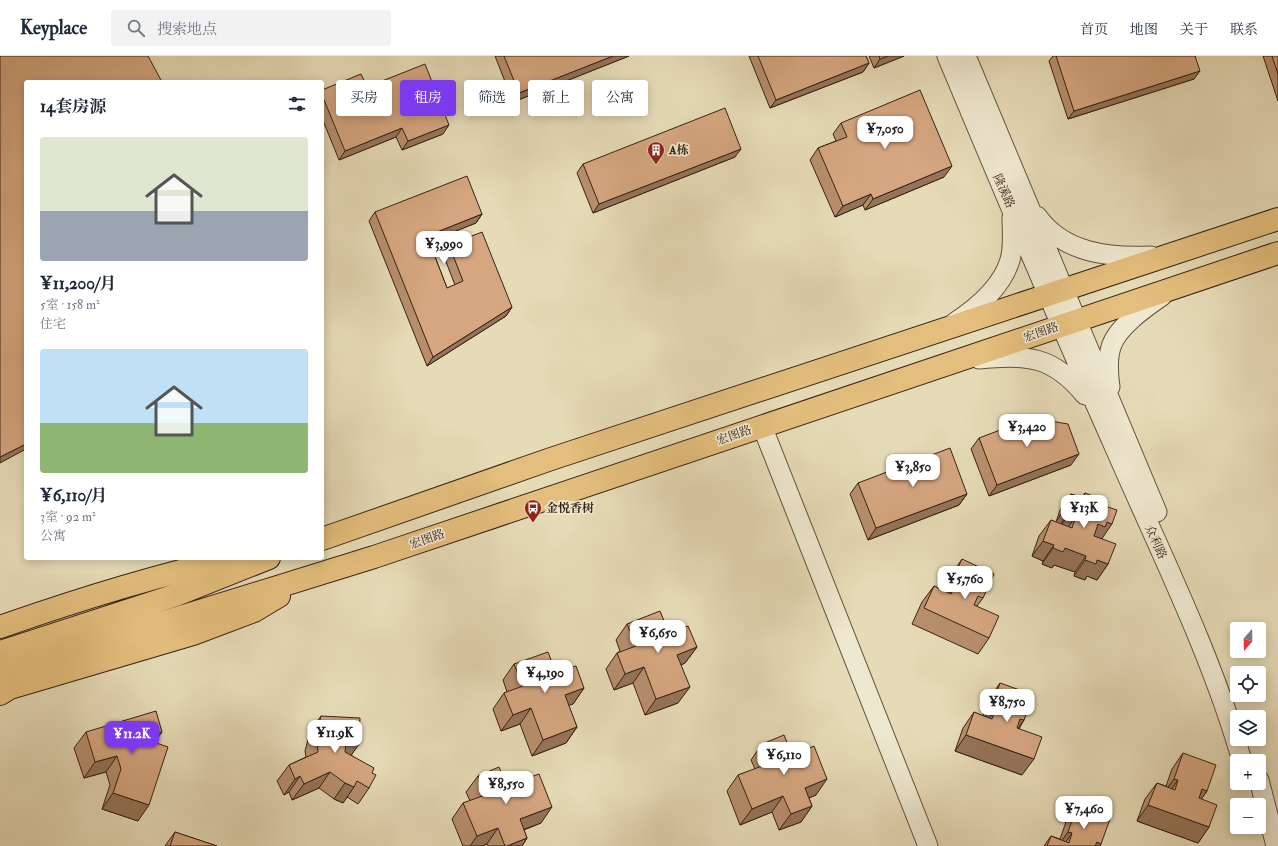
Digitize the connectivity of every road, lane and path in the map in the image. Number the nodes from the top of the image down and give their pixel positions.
1 (947, 56) edge
2 (966, 56) edge
3 (1019, 206) junction
4 (1278, 219) edge
5 (1278, 253) edge
6 (1165, 256) junction
7 (1176, 287) junction
8 (1056, 291) junction
9 (1069, 322) junction
10 (945, 328) junction
11 (952, 362) junction
12 (1105, 407) junction
13 (762, 426) junction
14 (324, 538) edge
15 (225, 560) edge
16 (264, 560) edge
17 (313, 576) junction
18 (0, 627) edge
19 (0, 652) edge
20 (0, 673) edge
21 (0, 694) edge
22 (1239, 710) edge
23 (1240, 754) edge
24 (1262, 790) edge
25 (1261, 834) edge
26 (928, 846) edge
27 (1263, 846) edge
28 (1276, 846) edge

1 - 3 street, 隆溪路
2 - 3 street, 隆溪路
3 - 6 street
3 - 8 street, 隆溪路
3 - 10 street
4 - 6 main road
5 - 7 main road, 宏图路
6 - 8 main road
7 - 9 main road, 宏图路
7 - 12 street
8 - 9 street, 隆溪路
8 - 10 main road
9 - 11 main road, 宏图路
9 - 12 street, 众利路
10 - 14 main road
11 - 12 street
11 - 13 main road, 宏图路
12 - 22 street, 众利路
12 - 23 street, 众利路
13 - 17 main road, 宏图路
13 - 26 street
15 - 18 main road
16 - 19 main road
17 - 20 main road, 宏图路
17 - 21 main road
24 - 28 street
25 - 27 street

